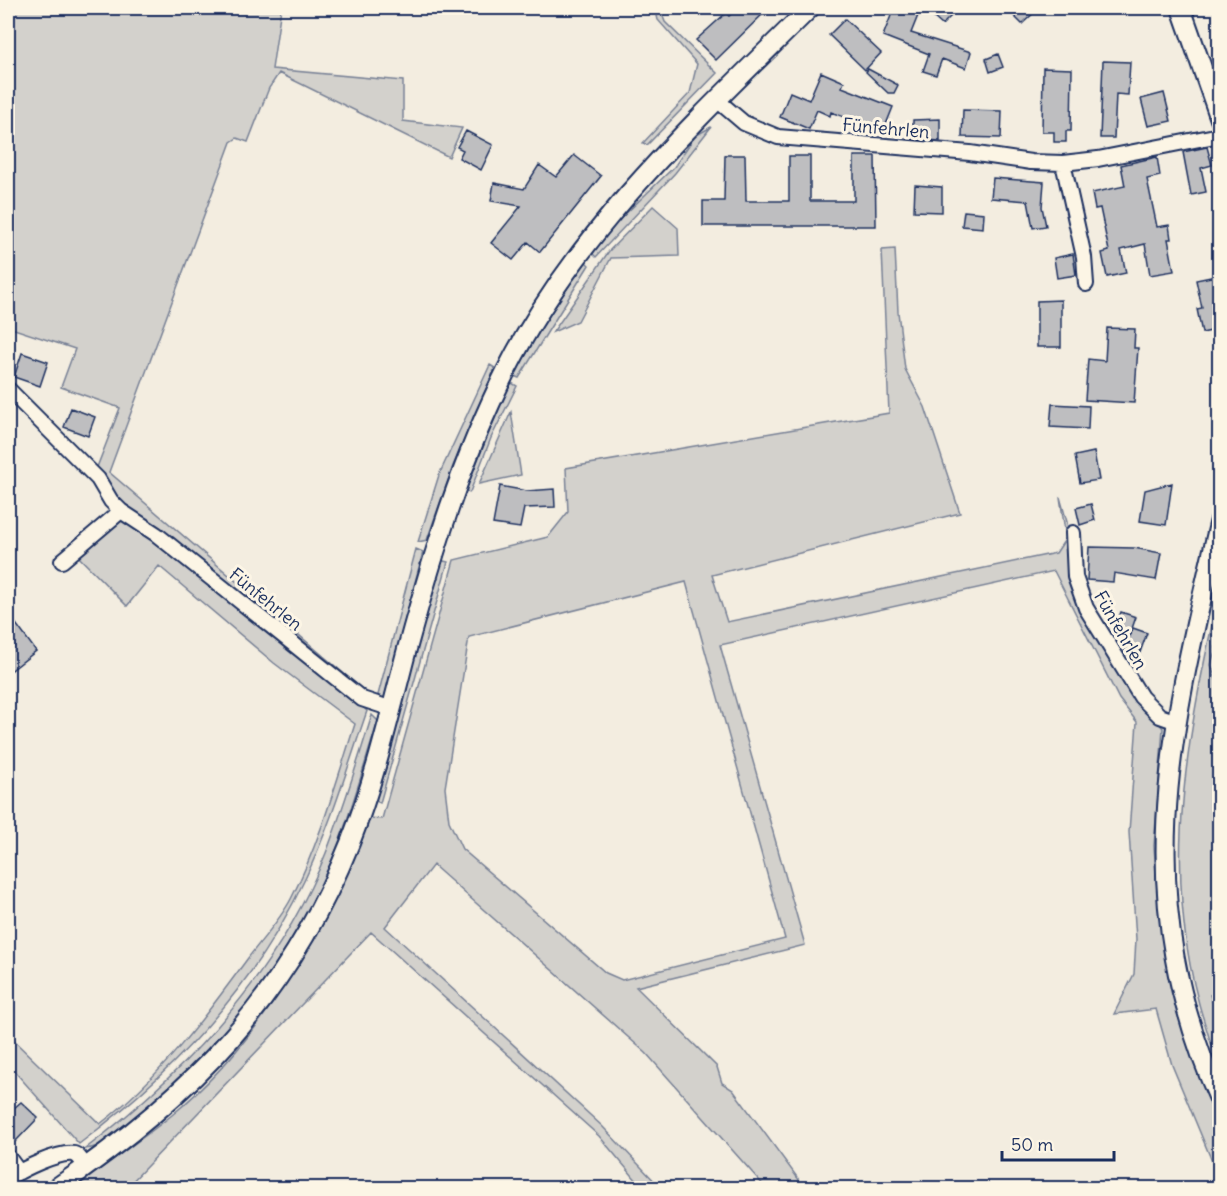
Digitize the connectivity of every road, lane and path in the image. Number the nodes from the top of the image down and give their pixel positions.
1 (810, 8) edge
2 (1180, 8) edge
3 (717, 100) junction
4 (1220, 119) edge
5 (1220, 135) edge
6 (1063, 163) junction
7 (1086, 284) dead end
8 (8, 389) edge
9 (121, 511) junction
10 (1220, 520) edge
11 (1073, 534) dead end
12 (62, 561) dead end
13 (392, 709) junction
14 (1177, 722) junction
15 (1220, 1101) edge
16 (8, 1157) edge
17 (86, 1168) junction
18 (13, 1175) edge
19 (56, 1188) edge

1 - 3 main road
2 - 4 main road
3 - 6 street, Fünfehrlen
3 - 13 main road
5 - 6 street, Fünfehrlen
6 - 7 street
8 - 9 street, Fünfehrlen
9 - 12 street
9 - 13 street, Fünfehrlen
10 - 14 main road
11 - 14 street, Fünfehrlen
13 - 17 main road
14 - 15 main road
16 - 18 street
17 - 18 street
17 - 19 main road

